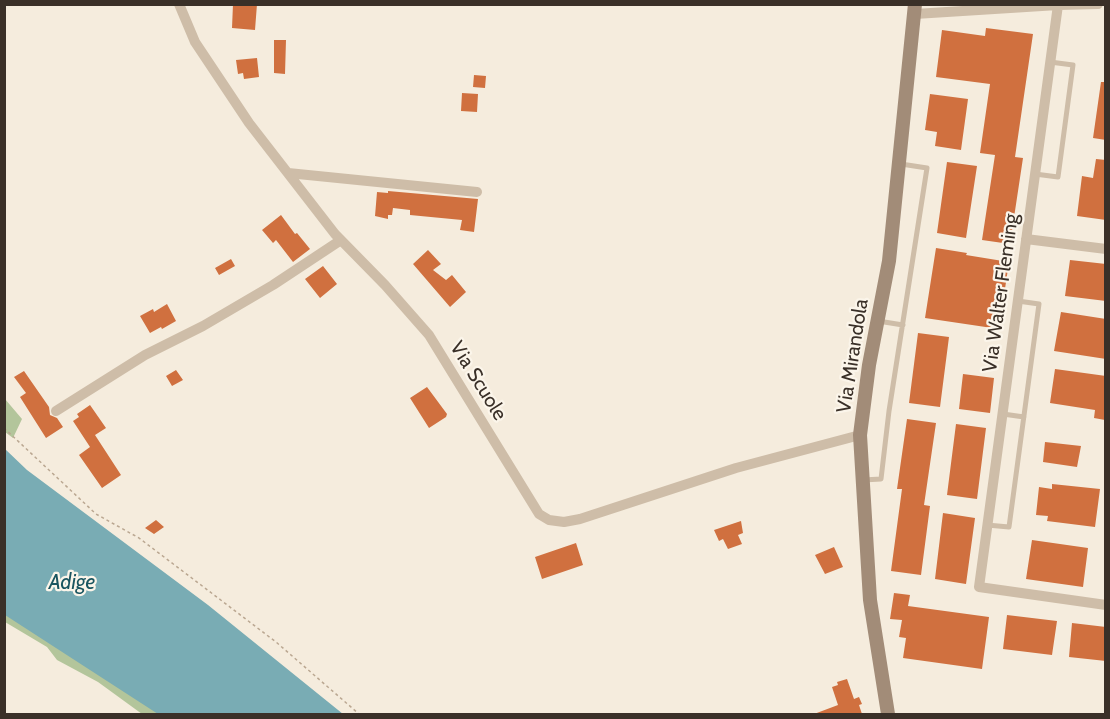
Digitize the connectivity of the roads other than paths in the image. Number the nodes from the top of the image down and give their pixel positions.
1 (178, 4) edge
2 (1098, 4) edge
3 (1058, 5) edge
4 (915, 9) edge
5 (1050, 62) junction
6 (899, 164) junction
7 (288, 173) junction
8 (1035, 174) junction
9 (477, 192) dead end
10 (1026, 239) junction
11 (341, 240) junction
12 (1106, 249) edge
13 (1018, 301) junction
14 (878, 321) junction
15 (903, 325) junction
16 (56, 411) dead end
17 (1003, 414) junction
18 (1024, 417) junction
19 (860, 435) junction
20 (863, 480) junction
21 (987, 525) junction
22 (1106, 605) edge
23 (888, 714) edge

1 - 7 street, Via Scuole
2 - 3 street
3 - 4 street
3 - 5 street, Via Walter Fleming
4 - 6 street, Via Mirandola
5 - 8 street, Via Walter Fleming
5 - 8 lane
6 - 14 street, Via Mirandola
6 - 15 lane
7 - 9 street
7 - 11 street, Via Scuole
8 - 10 street, Via Walter Fleming
10 - 12 street
10 - 13 street, Via Walter Fleming
11 - 16 street
11 - 19 street, Via Scuole
13 - 17 street, Via Walter Fleming
13 - 18 lane
14 - 15 lane
14 - 19 street, Via Mirandola
15 - 20 lane
17 - 18 lane
17 - 21 street, Via Walter Fleming
18 - 21 lane
19 - 20 street, Via Mirandola
20 - 23 street, Via Mirandola
21 - 22 street, Via Walter Fleming

